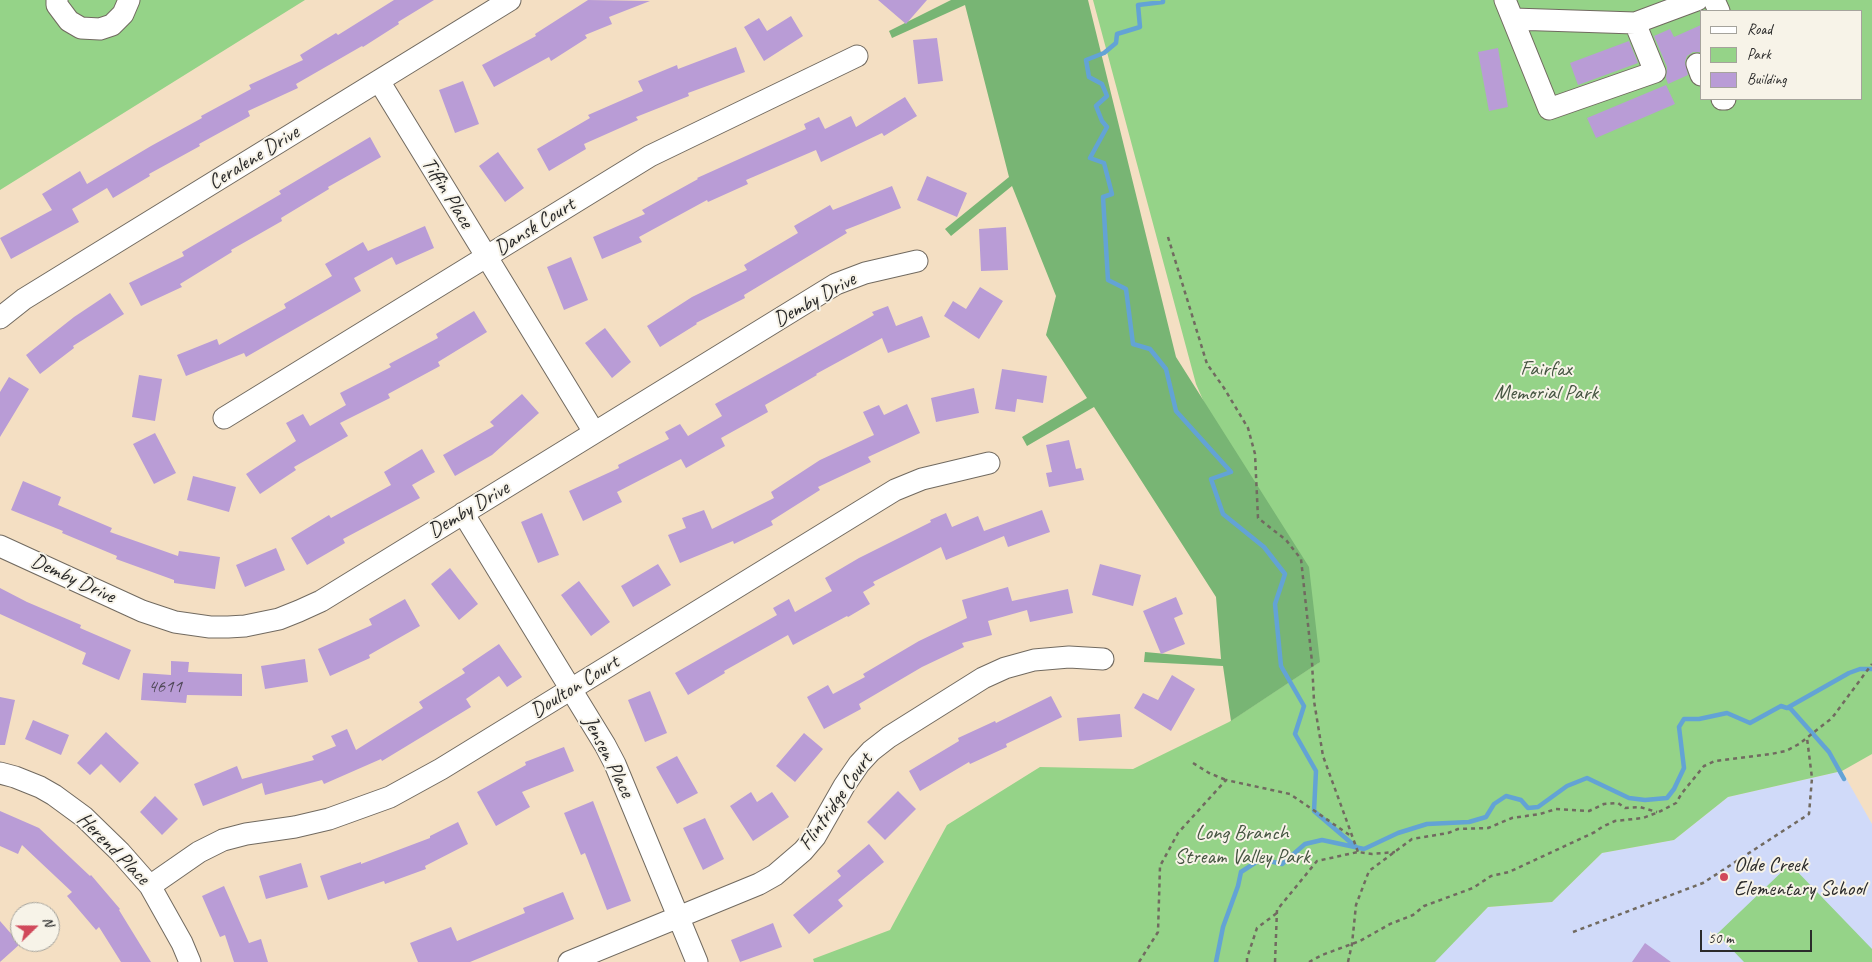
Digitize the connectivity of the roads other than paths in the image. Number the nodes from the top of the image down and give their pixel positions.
1 (57, 0) edge
2 (129, 0) edge
3 (510, 0) edge
4 (1697, 0) edge
5 (1509, 10) edge
6 (1635, 23) junction
7 (857, 56) dead end
8 (379, 81) junction
9 (486, 257) junction
10 (917, 261) dead end
11 (0, 318) edge
12 (224, 418) dead end
13 (594, 432) junction
14 (989, 463) dead end
15 (463, 513) junction
16 (0, 546) edge
17 (1103, 659) dead end
18 (571, 689) junction
19 (0, 774) edge
20 (150, 886) junction
21 (678, 917) junction
22 (190, 962) edge
23 (569, 962) edge
24 (696, 962) edge

1 - 2 street
3 - 8 street, Ceralene Drive
4 - 6 street
5 - 6 street
5 - 6 street
7 - 9 street, Dansk Court
8 - 9 street, Tiffin Place
8 - 11 street, Ceralene Drive
9 - 12 street, Dansk Court
9 - 13 street, Tiffin Place
10 - 13 street, Demby Drive
13 - 15 street, Demby Drive
14 - 18 street, Doulton Court
15 - 16 street, Demby Drive
15 - 18 street, Jensen Place
17 - 21 street, Flintridge Court
18 - 20 street, Doulton Court
18 - 21 street, Jensen Place
19 - 20 street, Herend Place
20 - 22 street, Herend Place
21 - 23 street, Flintridge Court
21 - 24 street, Jensen Place

